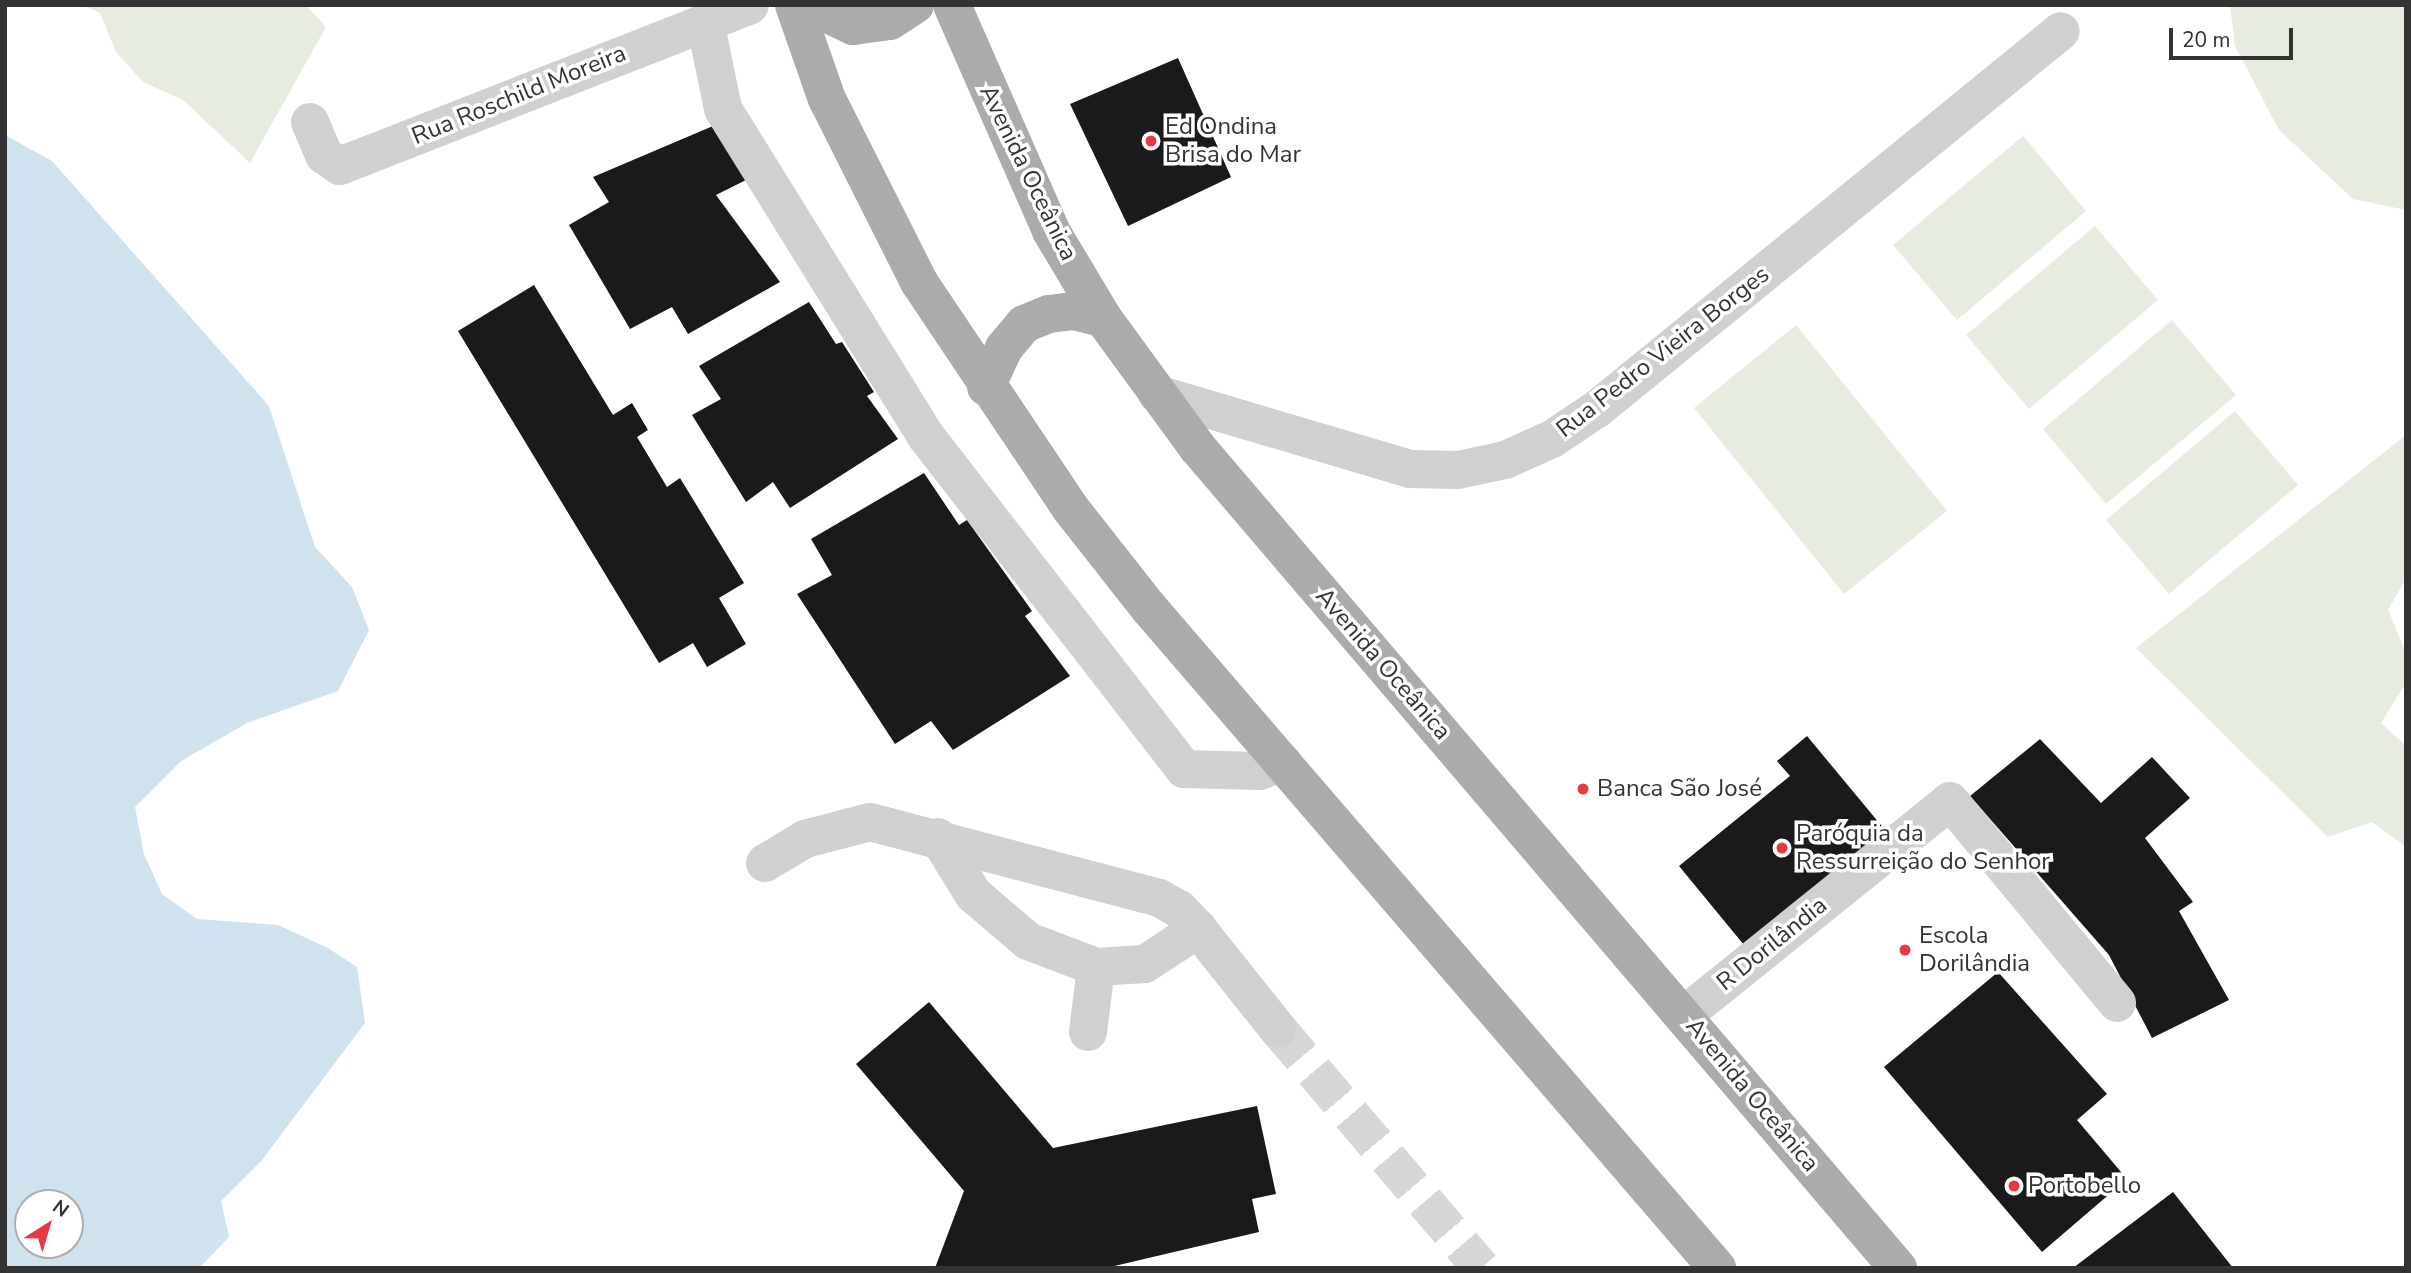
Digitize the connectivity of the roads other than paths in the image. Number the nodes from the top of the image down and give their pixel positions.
1 (750, 5) edge
2 (794, 5) edge
3 (808, 5) edge
4 (915, 5) edge
5 (952, 5) edge
6 (705, 21) junction
7 (2061, 31) dead end
8 (310, 122) dead end
9 (1103, 318) junction
10 (986, 387) junction
11 (1157, 394) junction
12 (1282, 762) junction
13 (938, 837) junction
14 (765, 863) dead end
15 (1198, 929) junction
16 (1096, 967) junction
17 (2117, 1003) dead end
18 (1684, 1015) junction
19 (1277, 1028) tunnel mouth
20 (1088, 1032) dead end
21 (1717, 1268) edge
22 (1898, 1268) edge

1 - 6 street, Rua Roschild Moreira
2 - 10 main road
3 - 4 main road
5 - 9 main road, Avenida Oceânica
6 - 8 street, Rua Roschild Moreira
6 - 12 street
7 - 11 street, Rua Pedro Vieira Borges
9 - 10 main road
9 - 11 main road, Avenida Oceânica
10 - 12 main road
11 - 18 main road, Avenida Oceânica
12 - 21 main road
13 - 14 street
13 - 15 street
13 - 16 street
15 - 16 street
15 - 19 street
16 - 20 street
17 - 18 street, R Dorilândia
18 - 22 main road, Avenida Oceânica

